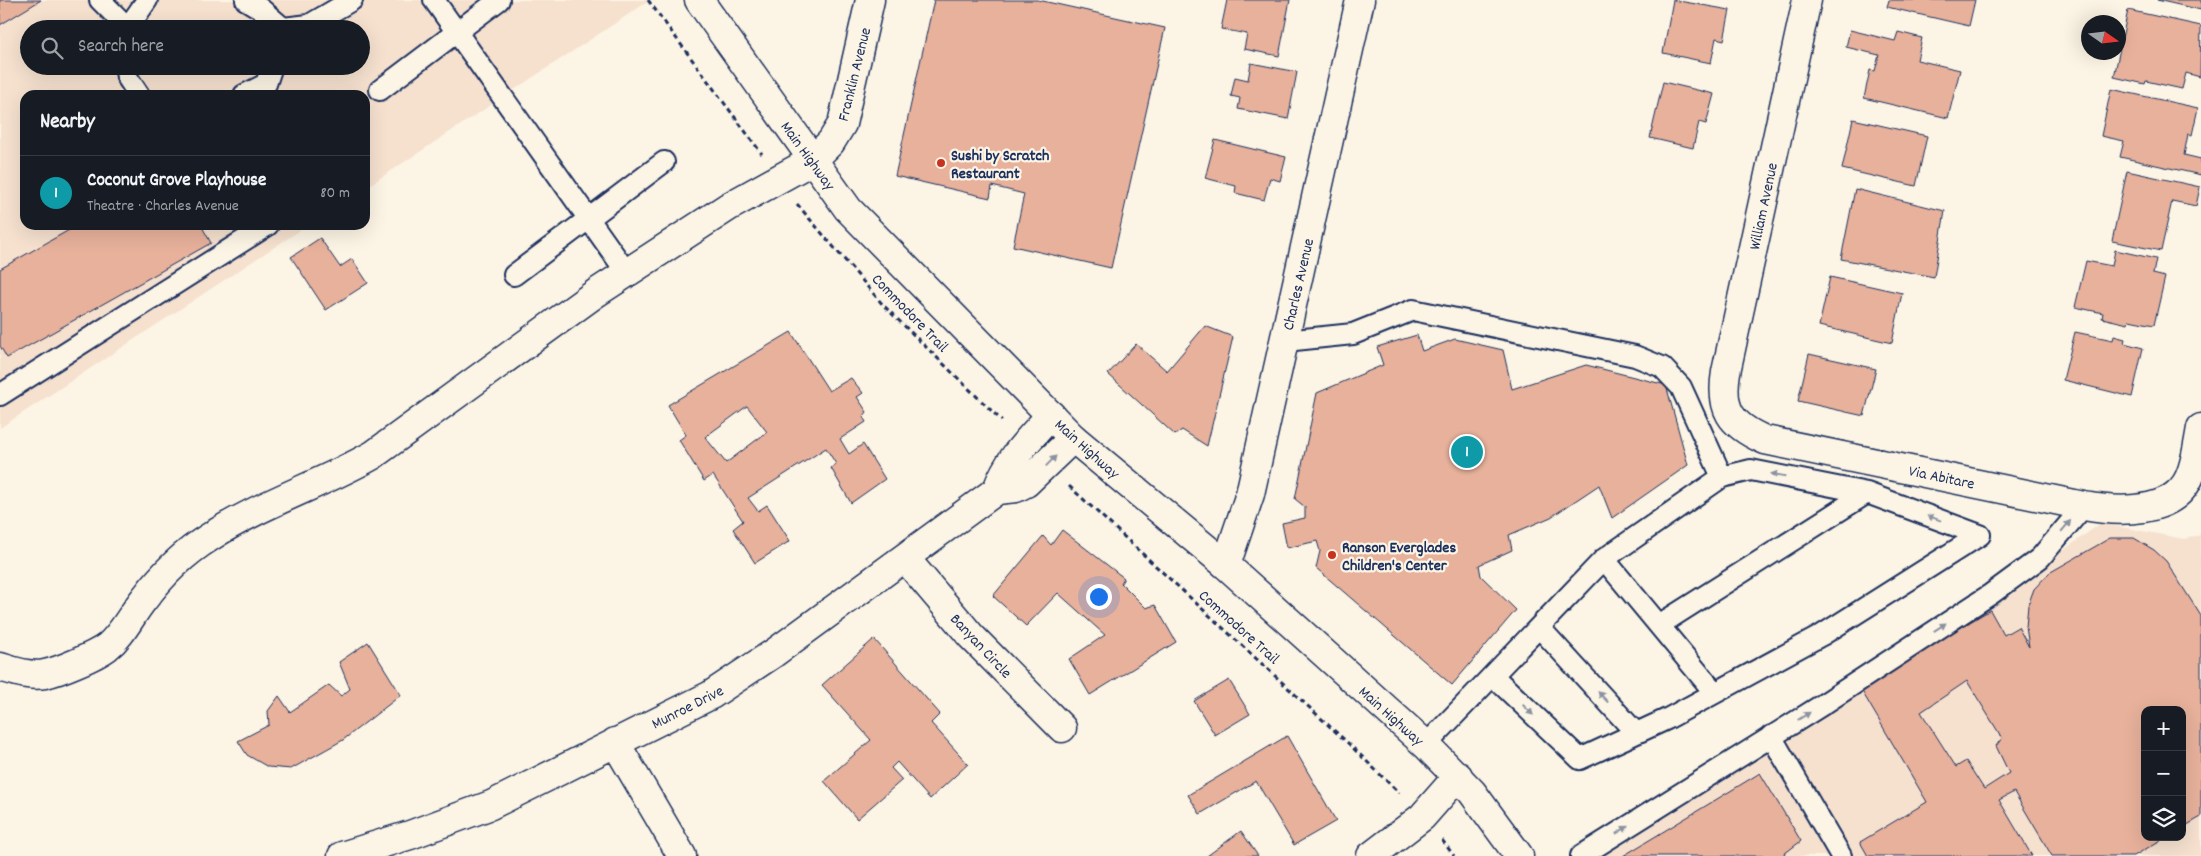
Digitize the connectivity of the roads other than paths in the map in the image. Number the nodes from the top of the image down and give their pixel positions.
1 (100, 0) edge
2 (147, 0) edge
3 (246, 0) edge
4 (352, 0) edge
5 (434, 0) edge
6 (500, 0) edge
7 (699, 0) edge
8 (870, 0) edge
9 (1360, 0) edge
10 (1807, 0) edge
11 (119, 20) edge
12 (133, 20) edge
13 (274, 20) edge
14 (318, 20) edge
15 (457, 33) junction
16 (126, 75) edge
17 (269, 82) edge
18 (135, 90) edge
19 (254, 90) edge
20 (380, 90) dead end
21 (813, 160) junction
22 (664, 162) dead end
23 (588, 217) junction
24 (260, 230) edge
25 (627, 273) junction
26 (514, 275) dead end
27 (1285, 341) junction
28 (0, 395) edge
29 (1728, 412) joint
30 (1051, 415) junction
31 (2201, 428) edge
32 (1073, 438) junction
33 (1722, 477) junction
34 (997, 490) junction
35 (1867, 493) junction
36 (2084, 506) junction
37 (906, 558) junction
38 (1604, 559) junction
39 (1226, 566) junction
40 (1659, 625) junction
41 (1539, 627) junction
42 (0, 667) edge
43 (1493, 676) junction
44 (1715, 693) junction
45 (1062, 728) dead end
46 (1636, 733) junction
47 (1771, 736) junction
48 (615, 742) junction
49 (1426, 745) junction
50 (1458, 776) junction
51 (342, 856) edge
52 (682, 856) edge
53 (1372, 856) edge
54 (1519, 856) edge
55 (1581, 856) edge
56 (1841, 856) edge

1 - 11 lane
2 - 12 lane
3 - 13 lane
4 - 14 lane
5 - 15 lane
6 - 15 lane
7 - 21 street, Main Highway
8 - 21 street, Franklin Avenue
9 - 27 street, Charles Avenue
10 - 29 street, William Avenue
15 - 20 lane
15 - 23 lane
16 - 18 lane
17 - 19 lane
21 - 25 street, Franklin Avenue
21 - 30 street, Main Highway
22 - 23 lane
23 - 25 lane
23 - 26 lane
24 - 28 lane
25 - 42 street, Franklin Avenue
27 - 33 lane
27 - 39 street, Charles Avenue
29 - 36 street, Via Abitare
30 - 32 street, Main Highway
30 - 34 street, Munroe Drive
31 - 36 street, Via Abitare
34 -> 32 street, Munroe Drive
32 - 39 street, Main Highway
35 -> 33 lane
33 - 38 lane
34 - 37 street, Munroe Drive
35 - 40 lane
44 -> 35 lane
47 -> 36 lane
37 - 45 street, Banyan Circle
37 - 48 street, Munroe Drive
38 - 40 lane
38 - 41 lane
39 - 49 street, Main Highway
40 - 44 lane
41 - 43 lane
46 -> 41 lane
43 -> 46 lane
43 - 49 lane
44 - 46 lane
55 -> 47 lane
47 - 56 lane
48 - 51 street, Munroe Drive
48 - 52 street
49 - 50 street, Main Highway
50 - 53 street
50 - 54 street, Main Highway

